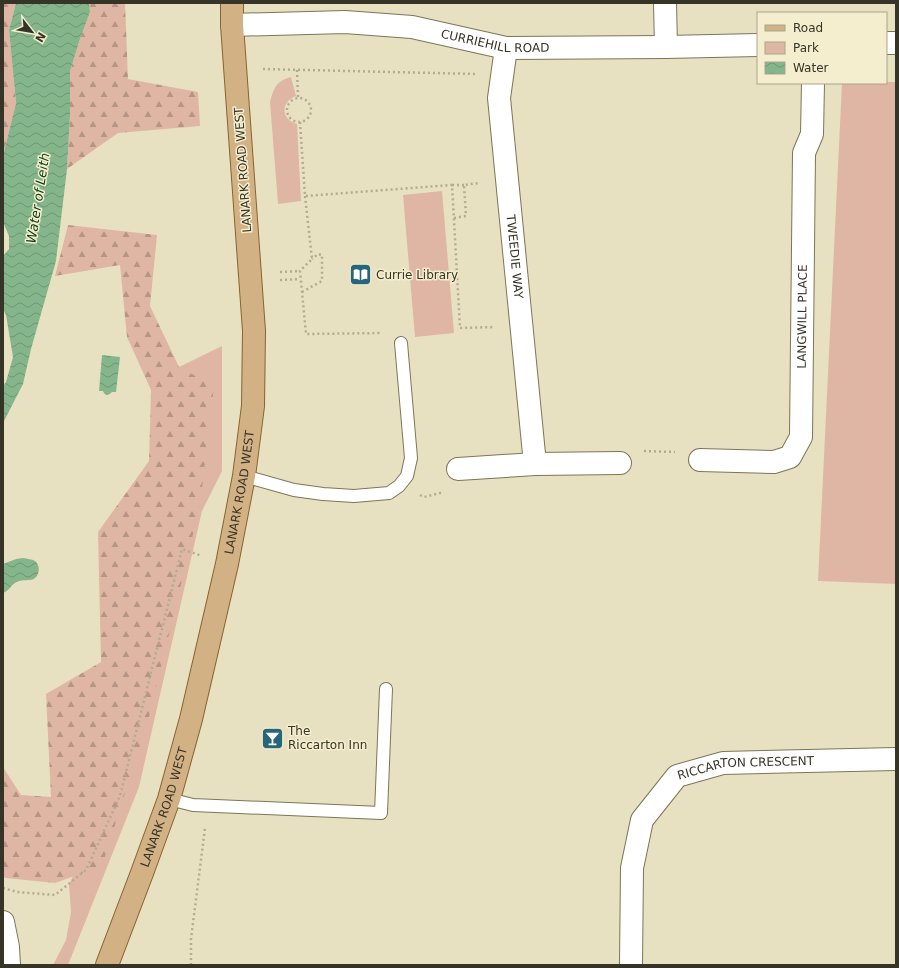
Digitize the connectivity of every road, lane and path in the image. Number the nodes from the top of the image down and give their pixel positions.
1 (232, 3) edge
2 (665, 3) edge
3 (232, 25) junction
4 (757, 45) edge
5 (506, 48) junction
6 (666, 48) junction
7 (236, 68) junction
8 (297, 70) junction
9 (502, 73) junction
10 (813, 84) edge
11 (298, 97) junction
12 (300, 122) junction
13 (507, 180) junction
14 (452, 185) junction
15 (464, 185) junction
16 (305, 196) junction
17 (454, 218) junction
18 (312, 259) junction
19 (300, 271) junction
20 (280, 272) dead end
21 (300, 279) junction
22 (280, 280) dead end
23 (302, 292) junction
24 (522, 325) junction
25 (401, 343) joint
26 (643, 451) dead end
27 (690, 456) joint
28 (620, 463) dead end
29 (535, 464) junction
30 (458, 469) dead end
31 (244, 476) junction
32 (447, 491) dead end
33 (424, 497) dead end
34 (227, 564) junction
35 (386, 689) dead end
36 (896, 759) edge
37 (169, 799) junction
38 (207, 805) junction
39 (3, 888) edge
40 (3, 922) edge
41 (9, 965) edge
42 (107, 965) edge
43 (191, 965) edge
44 (631, 965) edge

1 - 3 main road, LANARK ROAD WEST
2 - 6 street
3 - 5 street, CURRIEHILL ROAD
3 - 7 main road, LANARK ROAD WEST
4 - 6 street, CURRIEHILL ROAD
5 - 6 street, CURRIEHILL ROAD
5 - 9 street, TWEEDIE WAY
7 - 8 path
7 - 31 main road, LANARK ROAD WEST
8 - 9 path
8 - 11 path
9 - 13 street, TWEEDIE WAY
10 - 27 street, LANGWILL PLACE
11 - 12 path
11 - 12 path
12 - 16 path
13 - 15 path
13 - 24 street, TWEEDIE WAY
14 - 15 path
14 - 16 path
14 - 17 path
15 - 17 path
16 - 18 path
17 - 24 path
18 - 19 path
18 - 23 path
19 - 20 path
19 - 21 path
21 - 22 path
21 - 23 path
23 - 25 path
24 - 29 street, TWEEDIE WAY
25 - 31 lane
26 - 27 path
28 - 29 street
29 - 30 street
31 - 34 main road, LANARK ROAD WEST
32 - 33 path
34 - 37 main road, LANARK ROAD WEST
34 - 39 path
35 - 38 lane
36 - 44 street, RICCARTON CRESCENT
37 - 38 lane
37 - 42 main road, LANARK ROAD WEST
38 - 43 path
40 - 41 street

